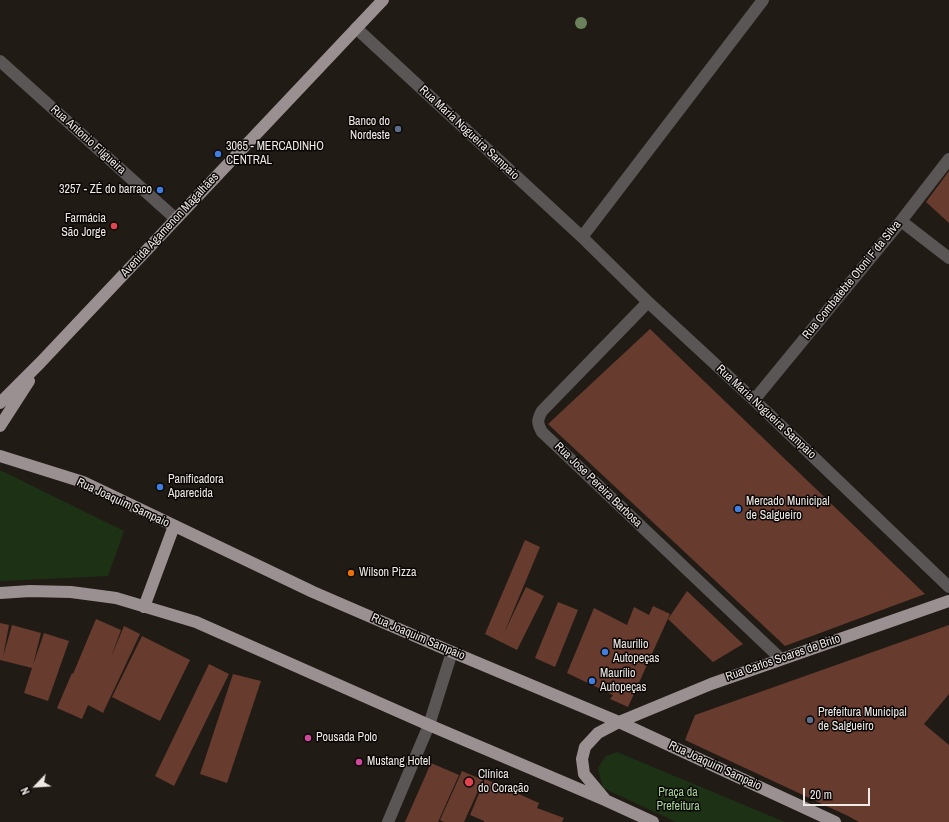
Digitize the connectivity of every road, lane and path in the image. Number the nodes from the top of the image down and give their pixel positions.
1 (383, 0) edge
2 (763, 0) edge
3 (356, 28) junction
4 (0, 60) edge
5 (949, 159) edge
6 (176, 219) junction
7 (901, 221) junction
8 (582, 237) junction
9 (949, 258) edge
10 (648, 302) junction
11 (40, 363) junction
12 (754, 400) junction
13 (0, 403) edge
14 (0, 426) edge
15 (0, 456) edge
16 (174, 526) junction
17 (949, 587) edge
18 (0, 593) edge
19 (949, 601) edge
20 (144, 607) junction
21 (452, 652) junction
22 (781, 659) junction
23 (618, 722) junction
24 (429, 725) junction
25 (605, 800) junction
26 (388, 822) edge
27 (653, 822) edge
28 (835, 822) edge

1 - 3 main road, Avenida Agamenon Magalhães
2 - 8 street
3 - 6 main road, Avenida Agamenon Magalhães
3 - 8 street, Rua Maria Nogueira Sampaio
4 - 6 street, Rua Antonio Filgueira
5 - 7 street, Rua Combatebte Otoni F da Silva
6 - 11 main road, Avenida Agamenon Magalhães
7 - 9 street
7 - 12 street, Rua Combatebte Otoni F da Silva
8 - 10 street, Rua Maria Nogueira Sampaio
10 - 12 street, Rua Maria Nogueira Sampaio
10 - 22 street, Rua Jose Pereira Barbosa
11 - 13 main road
11 - 14 main road
12 - 17 street, Rua Maria Nogueira Sampaio
15 - 16 main road, Rua Joaquim Sampaio
16 - 20 main road
16 - 21 main road, Rua Joaquim Sampaio
18 - 20 main road
19 - 22 main road, Rua Carlos Soares de Brito
20 - 24 main road
21 - 23 main road, Rua Joaquim Sampaio
21 - 24 street
22 - 23 main road, Rua Carlos Soares de Brito
23 - 25 main road, Rua Carlos Soares de Brito
23 - 28 main road, Rua Joaquim Sampaio
24 - 25 main road
24 - 26 street
25 - 27 main road

